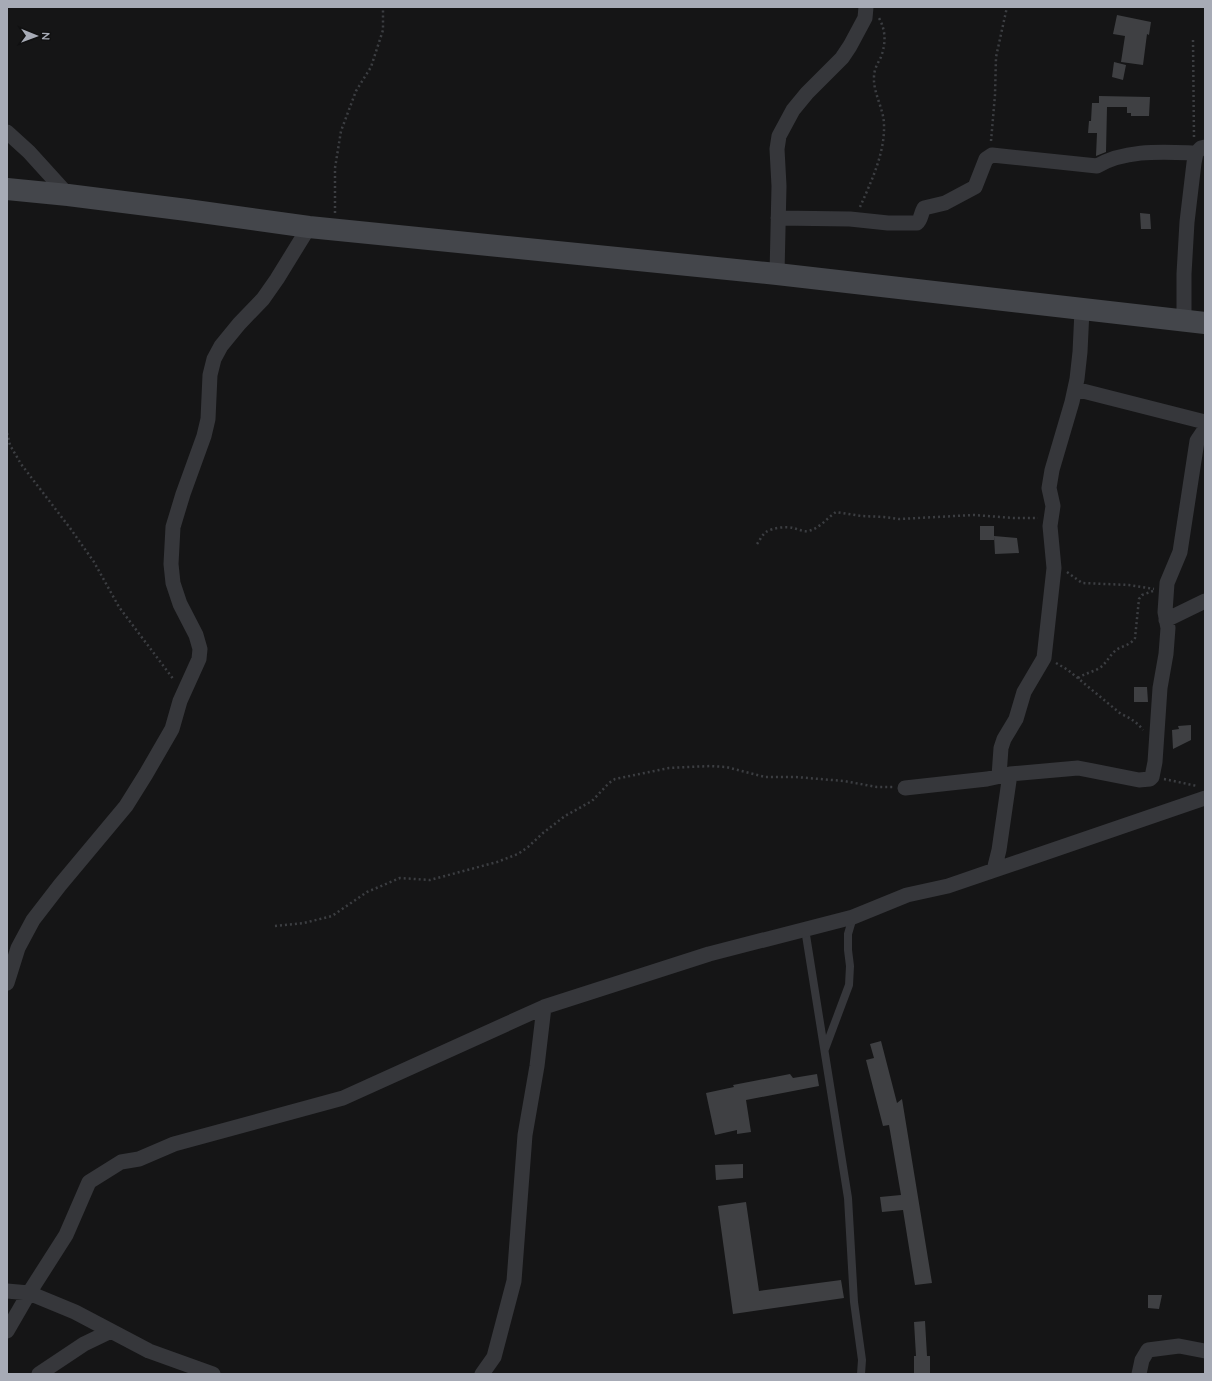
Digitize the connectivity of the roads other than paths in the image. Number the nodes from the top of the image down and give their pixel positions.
1 (871, 11) edge
2 (7, 132) edge
3 (1200, 150) edge
4 (7, 189) edge
5 (68, 195) junction
6 (778, 218) junction
7 (309, 227) junction
8 (777, 274) junction
9 (1082, 310) junction
10 (1195, 321) edge
11 (1075, 389) junction
12 (1205, 422) edge
13 (1205, 429) edge
14 (1205, 601) edge
15 (1166, 620) junction
16 (1005, 775) junction
17 (905, 788) road end
18 (1201, 792) edge
19 (999, 850) junction
20 (1015, 864) junction
21 (994, 870) junction
22 (853, 918) junction
23 (805, 929) junction
24 (7, 983) edge
25 (544, 1008) junction
26 (825, 1050) junction
27 (7, 1291) edge
28 (29, 1293) junction
29 (7, 1331) edge
30 (111, 1331) junction
31 (1205, 1351) edge
32 (39, 1374) edge
33 (213, 1374) edge
34 (482, 1374) edge
35 (861, 1374) edge
36 (1139, 1374) edge

1 - 6 street
2 - 5 street
3 - 6 street
3 - 10 street
4 - 5 main road
5 - 7 main road
6 - 8 street
7 - 8 main road
7 - 24 street
8 - 9 main road
9 - 10 main road
9 - 11 street
11 - 12 street
11 - 16 street
13 - 15 street
14 - 15 street
15 - 16 street
16 - 17 street
16 - 19 street
18 - 20 street
19 - 20 street
19 - 21 street
20 - 21 street
21 - 22 street
22 - 23 street
22 - 26 lane
23 - 25 street
23 - 26 lane
25 - 28 street
25 - 34 street
26 - 35 lane
27 - 28 street
28 - 29 street
28 - 30 street
30 - 32 street
30 - 33 street
31 - 36 street

